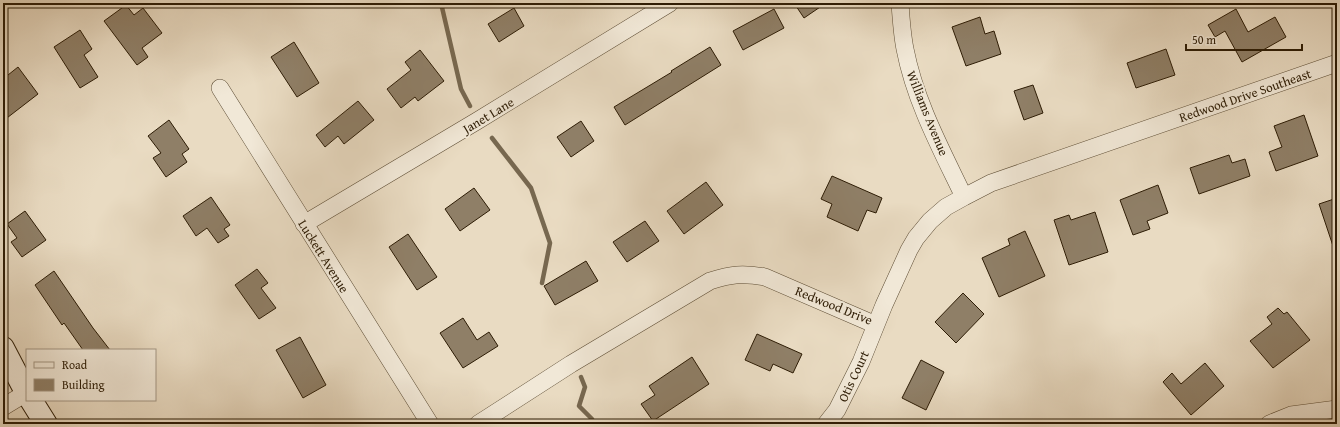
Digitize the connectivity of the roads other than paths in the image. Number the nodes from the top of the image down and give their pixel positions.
1 (670, 3) edge
2 (900, 3) edge
3 (1337, 63) edge
4 (220, 88) dead end
5 (1153, 127) joint
6 (964, 197) junction
7 (304, 224) junction
8 (876, 325) junction
9 (3, 348) edge
10 (26, 392) edge
11 (26, 397) edge
12 (31, 401) edge
13 (3, 407) edge
14 (1337, 409) edge
15 (46, 424) edge
16 (430, 424) edge
17 (478, 424) edge
18 (826, 424) edge
19 (1269, 424) edge

1 - 7 street, Janet Lane
2 - 6 street, Williams Avenue
3 - 5 street, Redwood Drive Southeast
4 - 7 street, Luckett Avenue
5 - 6 street, Redwood Drive
6 - 8 street, Redwood Drive
7 - 16 street, Luckett Avenue
8 - 17 street, Redwood Drive
8 - 18 street, Otis Court
9 - 10 main road
11 - 13 street
12 - 15 main road
14 - 19 street

